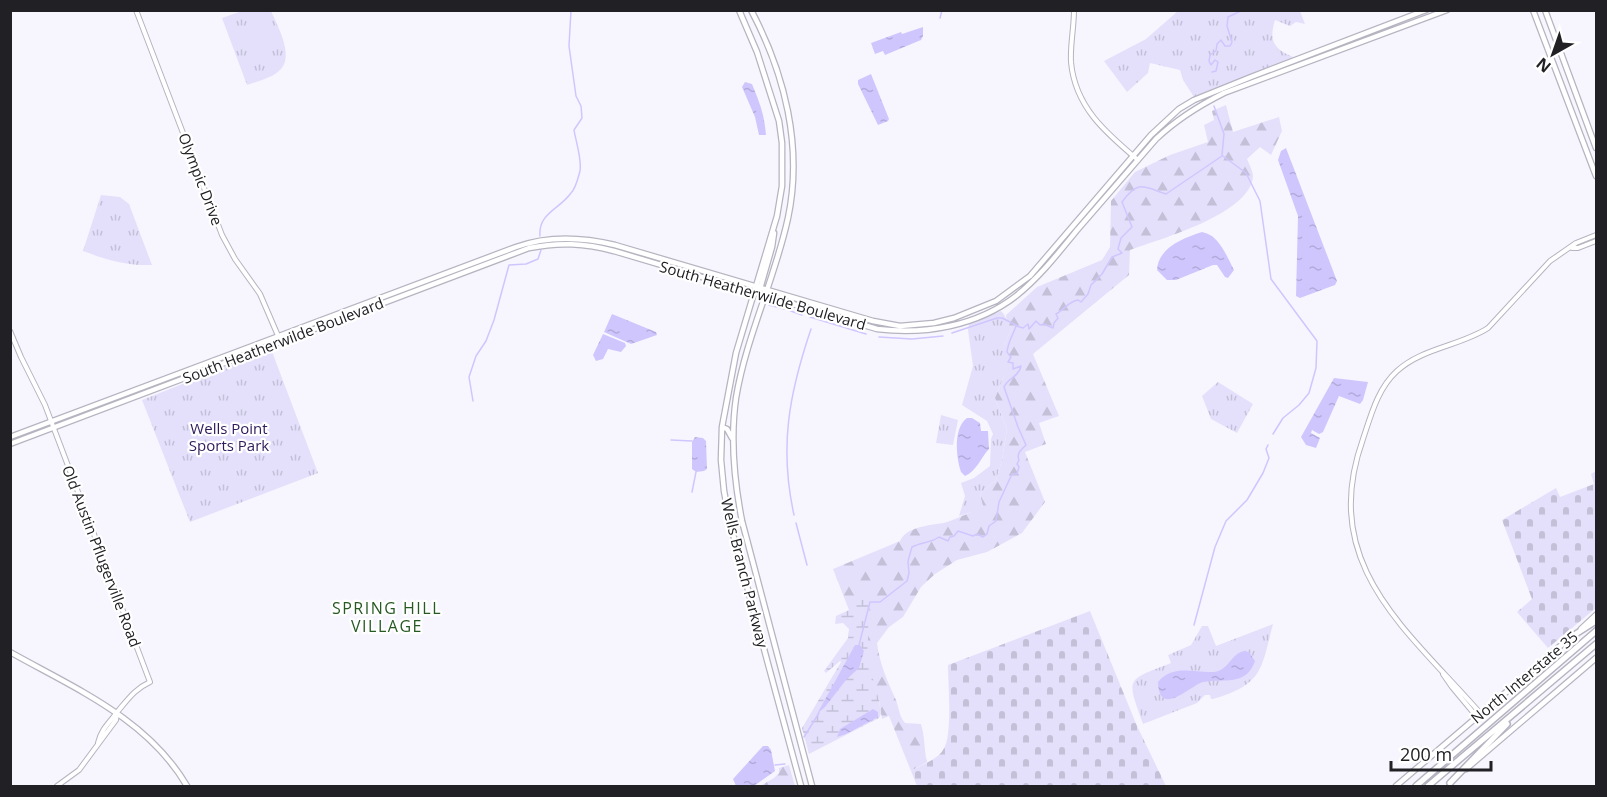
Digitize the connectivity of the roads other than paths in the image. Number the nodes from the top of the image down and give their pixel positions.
1 (136, 10) edge
2 (739, 10) edge
3 (751, 10) edge
4 (1074, 10) edge
5 (1426, 10) edge
6 (1447, 10) edge
7 (1533, 10) edge
8 (1545, 10) edge
9 (1559, 49) junction
10 (1550, 52) junction
11 (1251, 77) junction
12 (1253, 83) junction
13 (1583, 113) junction
14 (1574, 116) junction
15 (782, 143) junction
16 (793, 143) junction
17 (1596, 148) edge
18 (1133, 156) junction
19 (1138, 160) junction
20 (1596, 176) edge
21 (1596, 235) edge
22 (1596, 241) edge
23 (1571, 248) junction
24 (1046, 262) junction
25 (756, 289) junction
26 (766, 293) junction
27 (10, 331) edge
28 (279, 338) junction
29 (166, 381) junction
30 (102, 403) junction
31 (105, 409) junction
32 (723, 415) junction
33 (52, 425) junction
34 (722, 427) junction
35 (734, 428) junction
36 (10, 437) edge
37 (732, 438) junction
38 (10, 444) edge
39 (1596, 615) edge
40 (1596, 621) edge
41 (769, 624) junction
42 (758, 626) junction
43 (1596, 631) edge
44 (1571, 637) junction
45 (1596, 644) edge
46 (10, 652) edge
47 (1596, 658) edge
48 (1523, 707) junction
49 (117, 713) junction
50 (1479, 715) junction
51 (1448, 785) edge
52 (57, 786) edge
53 (187, 786) edge
54 (801, 786) edge
55 (812, 786) edge
56 (1396, 786) edge
57 (1416, 786) edge
58 (1428, 786) edge

1 - 28 street, Olympic Drive
2 - 15 main road, Wells Branch Parkway
3 - 16 main road, Wells Branch Parkway
4 - 18 street
5 - 11 main road, South Heatherwilde Boulevard
6 - 12 main road, South Heatherwilde Boulevard
7 - 10 main road
8 - 9 main road
9 - 10 main road
9 - 13 main road
10 - 14 main road
11 - 12 main road
11 - 18 main road, South Heatherwilde Boulevard
12 - 19 main road, South Heatherwilde Boulevard
13 - 14 main road
13 - 17 main road
14 - 20 main road
15 - 16 main road
15 - 25 main road, Wells Branch Parkway
16 - 26 main road, Wells Branch Parkway
18 - 19 street
18 - 24 main road, South Heatherwilde Boulevard
19 - 24 main road, South Heatherwilde Boulevard
21 - 23 street
22 - 23 street
23 - 50 street
24 - 26 main road, South Heatherwilde Boulevard
25 - 26 main road
25 - 28 main road, South Heatherwilde Boulevard
25 - 32 main road, Wells Branch Parkway
26 - 35 main road, Wells Branch Parkway
27 - 33 street, Old Austin Pflugerville Road
28 - 29 main road, South Heatherwilde Boulevard
29 - 30 main road, South Heatherwilde Boulevard
29 - 31 main road, South Heatherwilde Boulevard
30 - 31 main road
30 - 33 main road, South Heatherwilde Boulevard
31 - 33 main road, South Heatherwilde Boulevard
32 - 34 main road, Wells Branch Parkway
32 - 35 main road
33 - 36 main road, South Heatherwilde Boulevard
33 - 38 main road, South Heatherwilde Boulevard
33 - 49 street, Old Austin Pflugerville Road
34 - 37 main road
34 - 42 main road, Wells Branch Parkway
35 - 37 main road, Wells Branch Parkway
37 - 41 main road, Wells Branch Parkway
39 - 44 main road, North Interstate 35
40 - 44 highway
41 - 42 main road
41 - 55 main road, Wells Branch Parkway
42 - 54 main road, Wells Branch Parkway
43 - 57 highway
44 - 50 main road, North Interstate 35
45 - 48 highway
46 - 49 main road
47 - 51 main road
48 - 51 highway
48 - 58 highway
49 - 52 street
49 - 53 main road
50 - 56 main road, North Interstate 35

